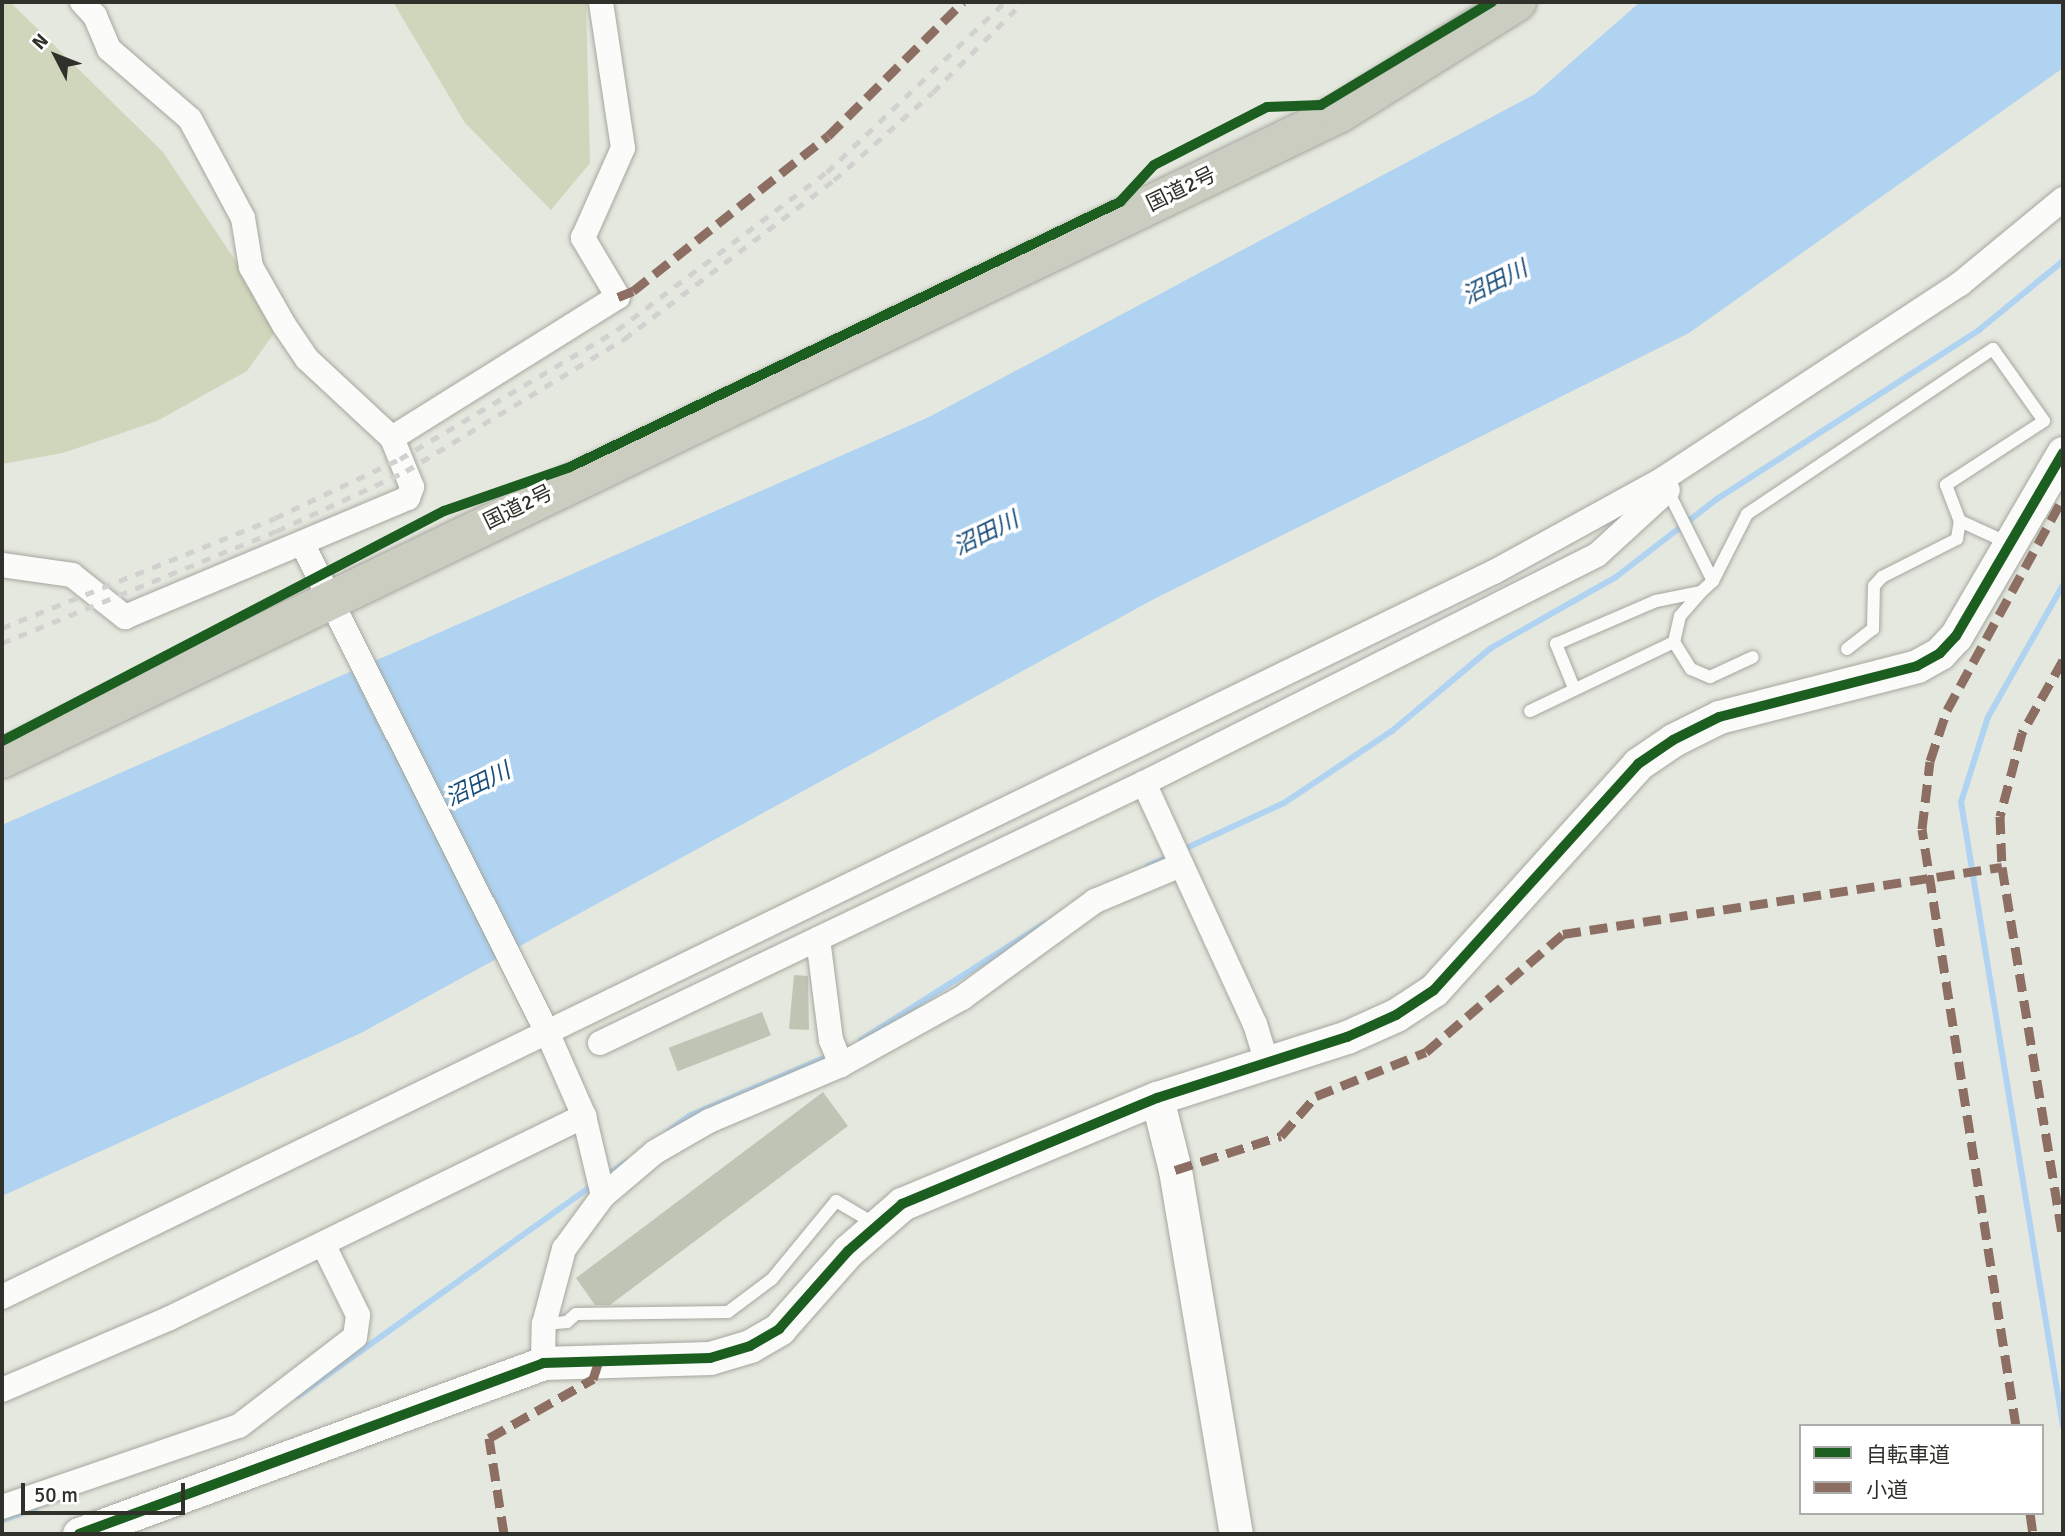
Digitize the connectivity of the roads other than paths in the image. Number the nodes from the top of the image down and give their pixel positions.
1 (82, 2) edge
2 (600, 2) edge
3 (1517, 2) edge
4 (2063, 199) edge
5 (392, 438) junction
6 (2063, 453) edge
7 (1665, 484) junction
8 (1960, 521) junction
9 (2010, 544) junction
10 (303, 545) junction
11 (2, 565) edge
12 (1713, 581) junction
13 (1701, 592) junction
14 (337, 611) junction
15 (1674, 642) junction
16 (1847, 649) dead end
17 (1753, 657) dead end
18 (1574, 688) junction
19 (1530, 710) dead end
20 (2, 759) edge
21 (1144, 783) junction
22 (1181, 865) junction
23 (818, 939) junction
24 (543, 1028) junction
25 (600, 1043) dead end
26 (1267, 1063) junction
27 (841, 1065) junction
28 (1157, 1098) junction
29 (584, 1116) junction
30 (603, 1196) junction
31 (876, 1224) junction
32 (323, 1244) junction
33 (2, 1297) edge
34 (544, 1324) junction
35 (543, 1363) junction
36 (2, 1390) edge
37 (2, 1507) edge
38 (79, 1534) edge
39 (1236, 1534) edge

1 - 5 street
2 - 5 street
3 - 14 highway, 国道2号
4 - 7 street
5 - 10 street
6 - 9 street
7 - 12 lane
7 - 21 street
7 - 24 street
8 - 9 lane
8 - 12 lane
8 - 16 lane
9 - 26 street
10 - 11 street
10 - 14 street
12 - 13 lane
13 - 15 lane
13 - 18 lane
14 - 20 highway, 国道2号
14 - 24 street
15 - 17 lane
15 - 18 lane
18 - 19 lane
21 - 22 street
21 - 23 street
22 - 26 street
22 - 27 street
23 - 25 street
23 - 27 street
24 - 29 street
24 - 33 street
26 - 28 street
27 - 30 street
28 - 31 street
28 - 39 street
29 - 30 street
29 - 32 street
30 - 34 street
31 - 34 lane
31 - 35 street
32 - 36 street
32 - 37 street
34 - 35 street
35 - 38 street

